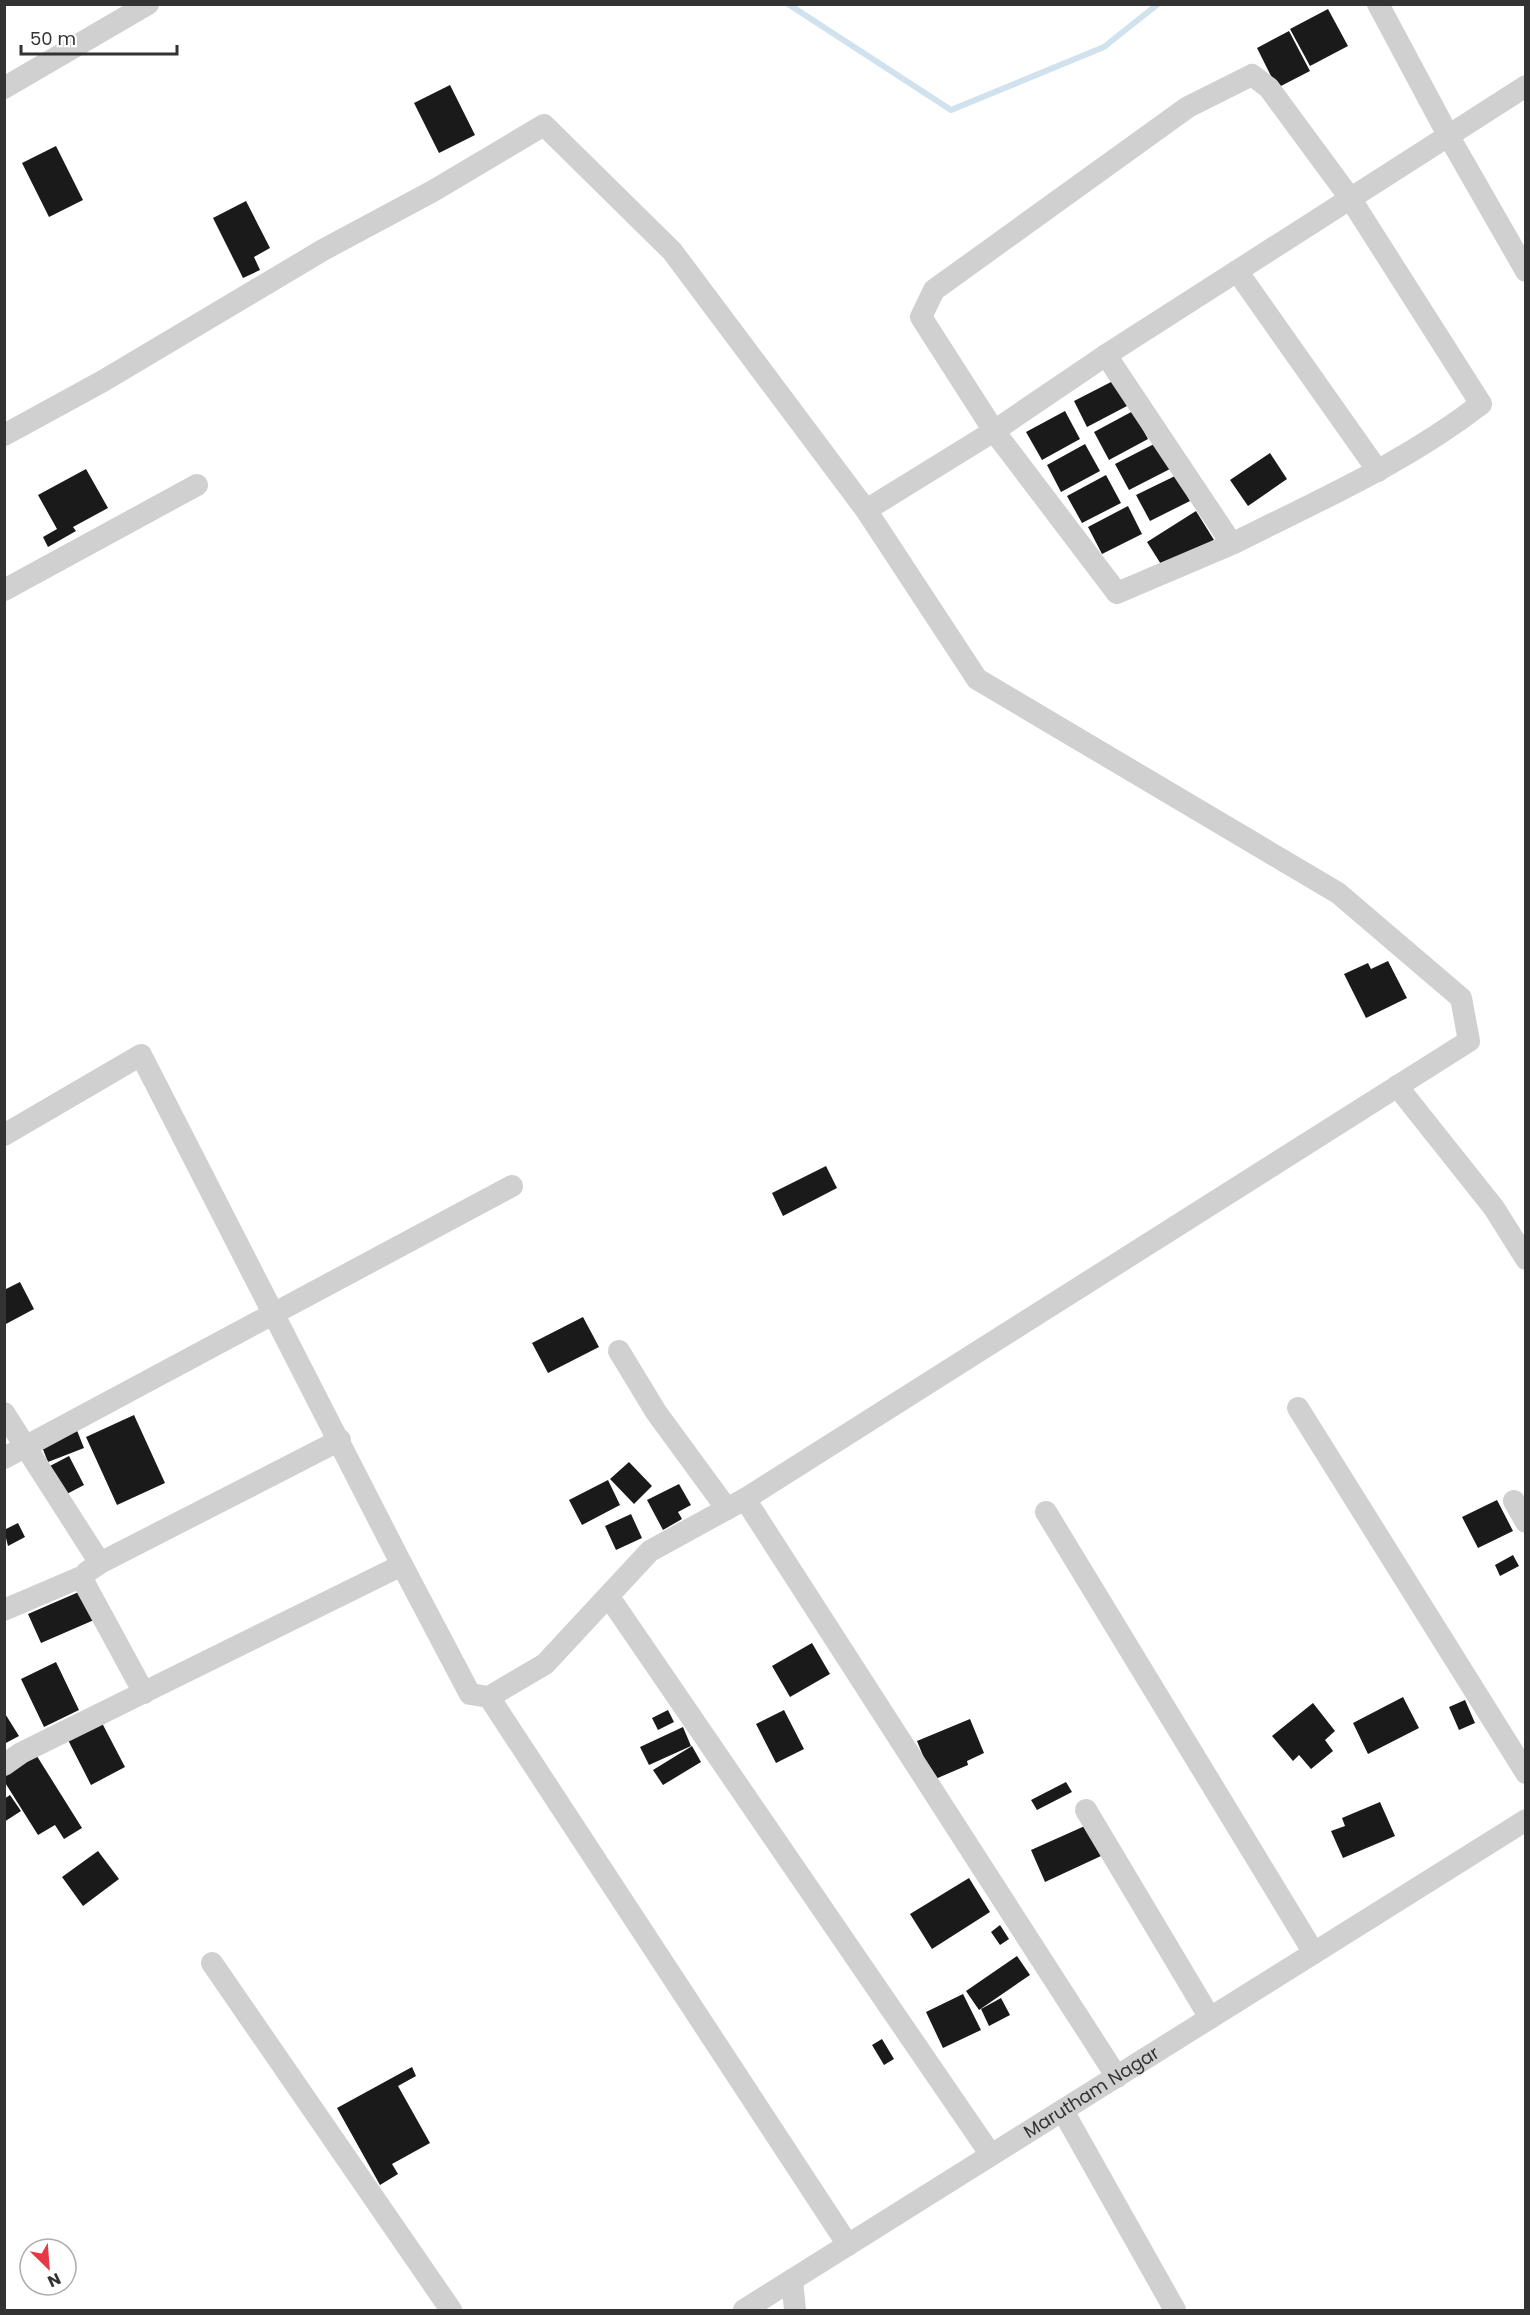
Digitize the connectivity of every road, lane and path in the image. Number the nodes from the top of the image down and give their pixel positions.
1 (148, 4) edge
2 (1378, 4) edge
3 (1526, 86) edge
4 (4, 88) edge
5 (1448, 135) junction
6 (1350, 198) junction
7 (1237, 271) junction
8 (1526, 271) edge
9 (1106, 355) junction
10 (994, 431) junction
11 (4, 435) edge
12 (1378, 471) junction
13 (197, 485) dead end
14 (866, 510) junction
15 (1232, 544) junction
16 (4, 590) edge
17 (1397, 1086) junction
18 (4, 1135) edge
19 (512, 1186) dead end
20 (1526, 1259) edge
21 (274, 1314) junction
22 (619, 1351) dead end
23 (1298, 1408) dead end
24 (4, 1413) edge
25 (340, 1440) junction
26 (26, 1447) junction
27 (4, 1458) edge
28 (1514, 1501) dead end
29 (736, 1504) junction
30 (1046, 1512) dead end
31 (1526, 1522) edge
32 (100, 1563) junction
33 (402, 1565) junction
34 (81, 1577) junction
35 (609, 1597) junction
36 (4, 1610) edge
37 (144, 1693) junction
38 (489, 1697) junction
39 (4, 1765) edge
40 (1526, 1773) edge
41 (1086, 1810) dead end
42 (1526, 1820) edge
43 (1314, 1953) junction
44 (212, 1963) dead end
45 (1210, 2018) junction
46 (1117, 2077) junction
47 (1062, 2111) junction
48 (991, 2155) junction
49 (848, 2245) junction
50 (792, 2280) junction
51 (451, 2310) edge
52 (744, 2310) edge
53 (795, 2310) edge
54 (1175, 2310) edge

1 - 4 street
2 - 5 street
3 - 5 street
5 - 6 street
5 - 8 street
6 - 7 street
6 - 10 street
6 - 12 street
7 - 9 street
7 - 12 street
9 - 10 street
9 - 15 street
10 - 14 street
10 - 15 street
11 - 14 street
12 - 15 street
13 - 16 street
14 - 17 street
17 - 20 street
17 - 29 street
18 - 21 street
19 - 21 street
21 - 25 street
21 - 26 street
22 - 29 street
23 - 40 street
24 - 26 street
25 - 32 street
25 - 33 street
26 - 27 street
26 - 32 street
28 - 31 street
29 - 35 street
29 - 46 street
30 - 43 street
32 - 34 street
33 - 37 street
33 - 38 street
34 - 36 street
34 - 37 street
35 - 38 street
35 - 48 street
37 - 39 street
38 - 49 street
41 - 45 street
42 - 43 street, Marutham Nagar
43 - 45 street, Marutham Nagar
44 - 51 street
45 - 46 street, Marutham Nagar
46 - 47 street, Marutham Nagar
47 - 48 street, Marutham Nagar
47 - 54 street
48 - 49 street, Marutham Nagar
49 - 50 street, Marutham Nagar
50 - 52 street, Marutham Nagar
50 - 53 street

